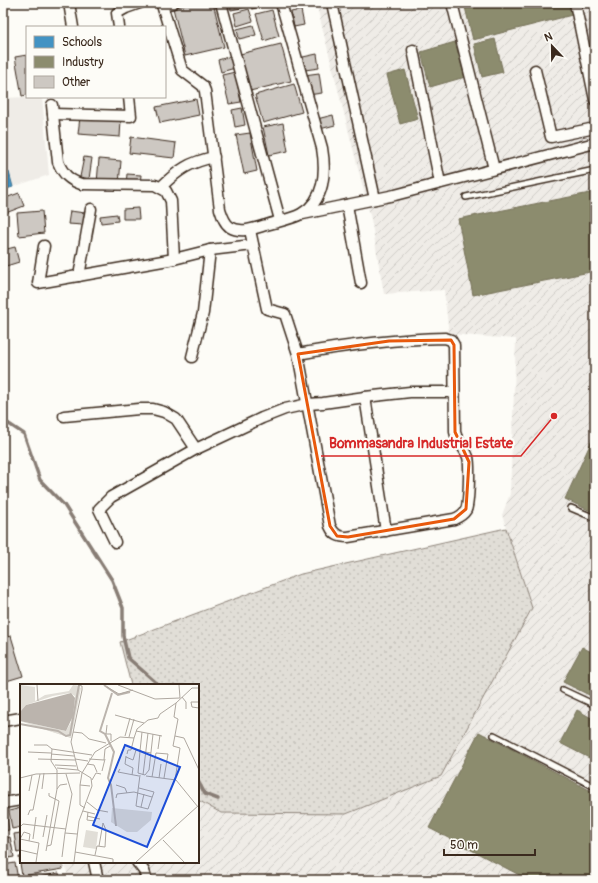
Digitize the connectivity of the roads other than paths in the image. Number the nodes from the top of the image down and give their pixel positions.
1 (70, 3) edge
2 (140, 3) edge
3 (173, 3) edge
4 (221, 3) edge
5 (280, 3) edge
6 (332, 3) edge
7 (452, 3) edge
8 (575, 3) edge
9 (162, 4) edge
10 (73, 26) edge
11 (119, 26) edge
12 (413, 50) dead end
13 (535, 70) dead end
14 (129, 98) edge
15 (595, 100) edge
16 (595, 128) edge
17 (595, 143) edge
18 (214, 157) junction
19 (494, 169) junction
20 (595, 170) edge
21 (440, 183) junction
22 (161, 187) junction
23 (466, 197) dead end
24 (375, 200) junction
25 (347, 205) junction
26 (92, 209) dead end
27 (301, 215) junction
28 (280, 220) junction
29 (250, 230) junction
30 (253, 245) junction
31 (44, 246) dead end
32 (210, 250) junction
33 (174, 259) junction
34 (79, 276) junction
35 (361, 283) dead end
36 (298, 354) junction
37 (192, 357) dead end
38 (454, 392) junction
39 (366, 397) junction
40 (308, 404) junction
41 (64, 416) dead end
42 (196, 449) junction
43 (571, 508) dead end
44 (595, 518) edge
45 (386, 531) junction
46 (115, 542) dead end
47 (563, 690) dead end
48 (595, 705) edge
49 (20, 718) edge
50 (3, 721) edge
51 (494, 736) dead end
52 (595, 787) edge
53 (20, 800) edge
54 (3, 803) edge
55 (94, 863) edge
56 (138, 863) edge
57 (98, 880) edge
58 (147, 880) edge

1 - 10 street
2 - 11 street
3 - 9 street
4 - 28 street
5 - 27 street
6 - 24 street
7 - 19 street
8 - 15 street
9 - 18 street
12 - 21 street
13 - 16 street
14 - 22 street
17 - 19 street
18 - 22 street
18 - 29 street
19 - 21 street
20 - 23 lane
21 - 24 street
22 - 33 street
24 - 25 street
25 - 27 street
25 - 35 street
26 - 34 street
27 - 28 street
28 - 29 street
29 - 30 street
30 - 32 street
30 - 36 street
31 - 34 street
32 - 33 street
32 - 37 street
33 - 34 street
36 - 38 street
36 - 40 street
38 - 39 street
38 - 45 street
39 - 40 street
39 - 45 street
40 - 42 street
40 - 45 street
41 - 42 street
42 - 46 street
43 - 44 lane
47 - 48 lane
49 - 50 street
51 - 52 lane
53 - 54 street
55 - 57 street
56 - 58 street

